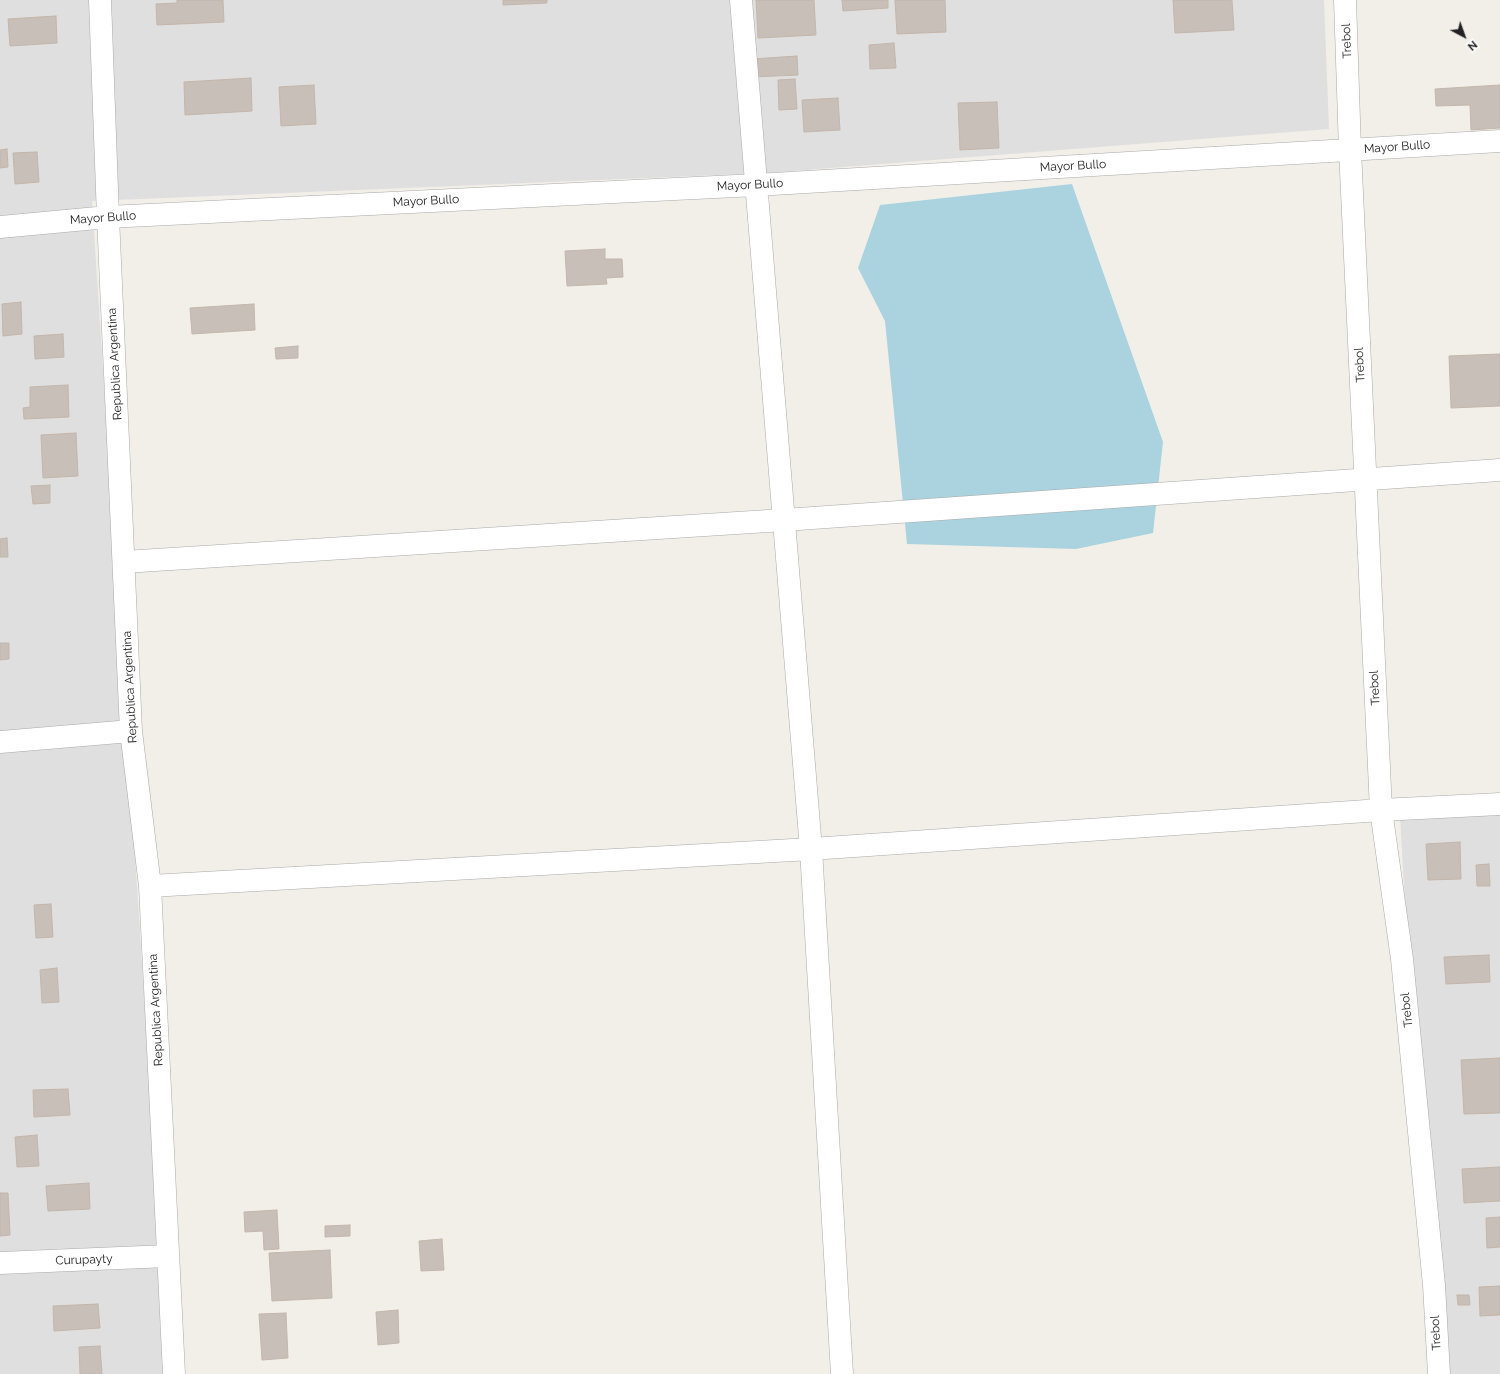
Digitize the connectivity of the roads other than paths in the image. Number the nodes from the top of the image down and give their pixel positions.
1 (100, 0) edge
2 (741, 0) edge
3 (1345, 0) edge
4 (1500, 141) edge
5 (1350, 150) junction
6 (756, 185) junction
7 (108, 217) junction
8 (0, 227) edge
9 (1500, 470) edge
10 (1366, 479) junction
11 (784, 520) junction
12 (124, 562) junction
13 (131, 731) junction
14 (0, 742) edge
15 (1500, 804) edge
16 (1381, 810) junction
17 (811, 849) junction
18 (150, 886) junction
19 (168, 1256) junction
20 (0, 1263) edge
21 (174, 1374) edge
22 (842, 1374) edge
23 (1439, 1374) edge

1 - 7 street, Republica Argentina
2 - 6 street
3 - 5 street, Trebol
4 - 5 street, Mayor Bullo
5 - 6 street, Mayor Bullo
5 - 10 street, Trebol
6 - 7 street, Mayor Bullo
6 - 11 street
7 - 8 street, Mayor Bullo
7 - 12 street, Republica Argentina
9 - 10 street
10 - 11 street
10 - 16 street, Trebol
11 - 12 street
11 - 17 street
12 - 13 street, Republica Argentina
13 - 14 street
13 - 18 street, Republica Argentina
15 - 16 street
16 - 17 street
16 - 23 street, Trebol
17 - 18 street
17 - 22 street
18 - 19 street, Republica Argentina
19 - 20 street, Curupayty
19 - 21 street, Republica Argentina

